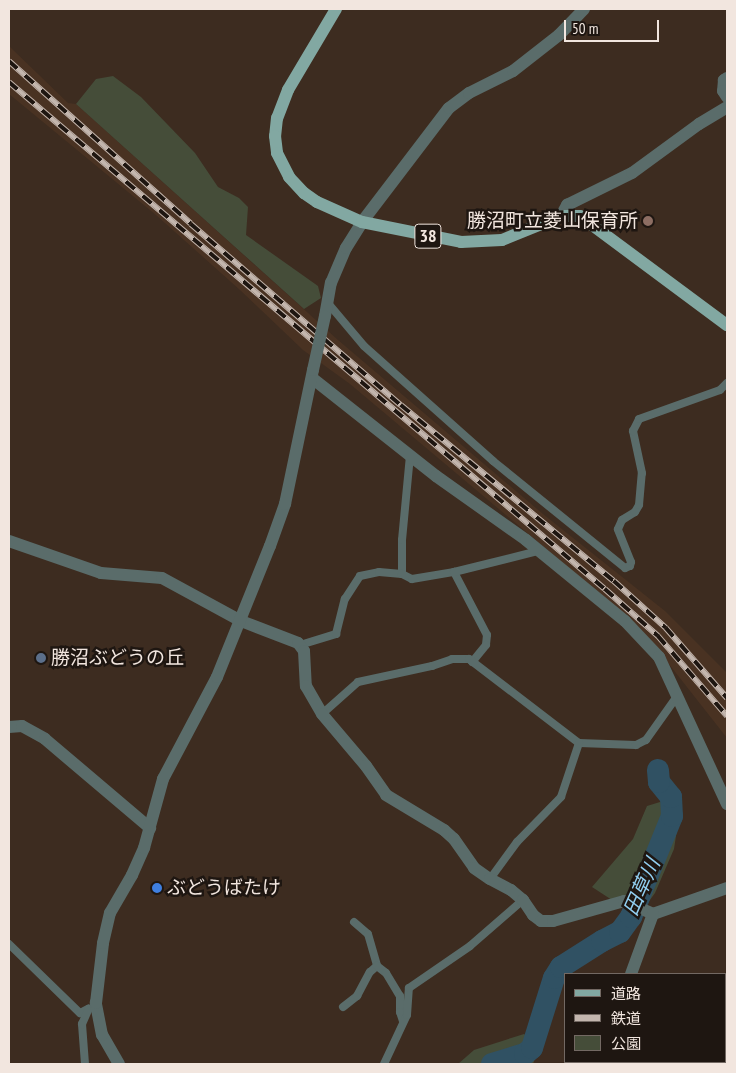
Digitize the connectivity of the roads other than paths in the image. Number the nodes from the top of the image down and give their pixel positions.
1 (336, 9) edge
2 (584, 9) edge
3 (727, 78) edge
4 (727, 97) edge
5 (727, 107) edge
6 (561, 216) junction
7 (362, 222) junction
8 (327, 302) junction
9 (727, 325) edge
10 (313, 374) junction
11 (727, 383) edge
12 (410, 455) junction
13 (9, 541) edge
14 (538, 551) junction
15 (454, 572) junction
16 (402, 574) junction
17 (241, 621) junction
18 (300, 645) junction
19 (472, 662) junction
20 (678, 695) junction
21 (322, 714) junction
22 (9, 727) edge
23 (579, 743) junction
24 (727, 804) edge
25 (150, 828) junction
26 (490, 879) junction
27 (727, 888) edge
28 (523, 900) junction
29 (652, 914) junction
30 (354, 922) dead end
31 (9, 944) edge
32 (377, 966) junction
33 (631, 973) edge
34 (92, 1006) junction
35 (343, 1007) dead end
36 (403, 1021) junction
37 (86, 1064) edge
38 (119, 1064) edge
39 (384, 1064) edge

1 - 7 main road, 38
2 - 7 street
3 - 4 street
5 - 6 street
6 - 7 main road, 38
6 - 9 main road
7 - 8 street
8 - 10 street, bridge
8 - 11 lane
10 - 12 street
10 - 17 street
12 - 14 street
12 - 16 lane
13 - 17 street
14 - 15 lane
14 - 20 street
15 - 16 lane
15 - 19 lane
16 - 18 lane
17 - 18 street
17 - 25 street
18 - 21 street
19 - 21 lane
19 - 23 lane
20 - 23 lane
20 - 24 street
21 - 26 street
22 - 25 street
23 - 26 lane
25 - 34 street
26 - 28 street
27 - 29 street
28 - 29 street
28 - 36 lane
29 - 33 street
30 - 32 lane
31 - 34 lane
32 - 35 lane
32 - 36 lane
34 - 37 lane
34 - 38 street
36 - 39 lane

